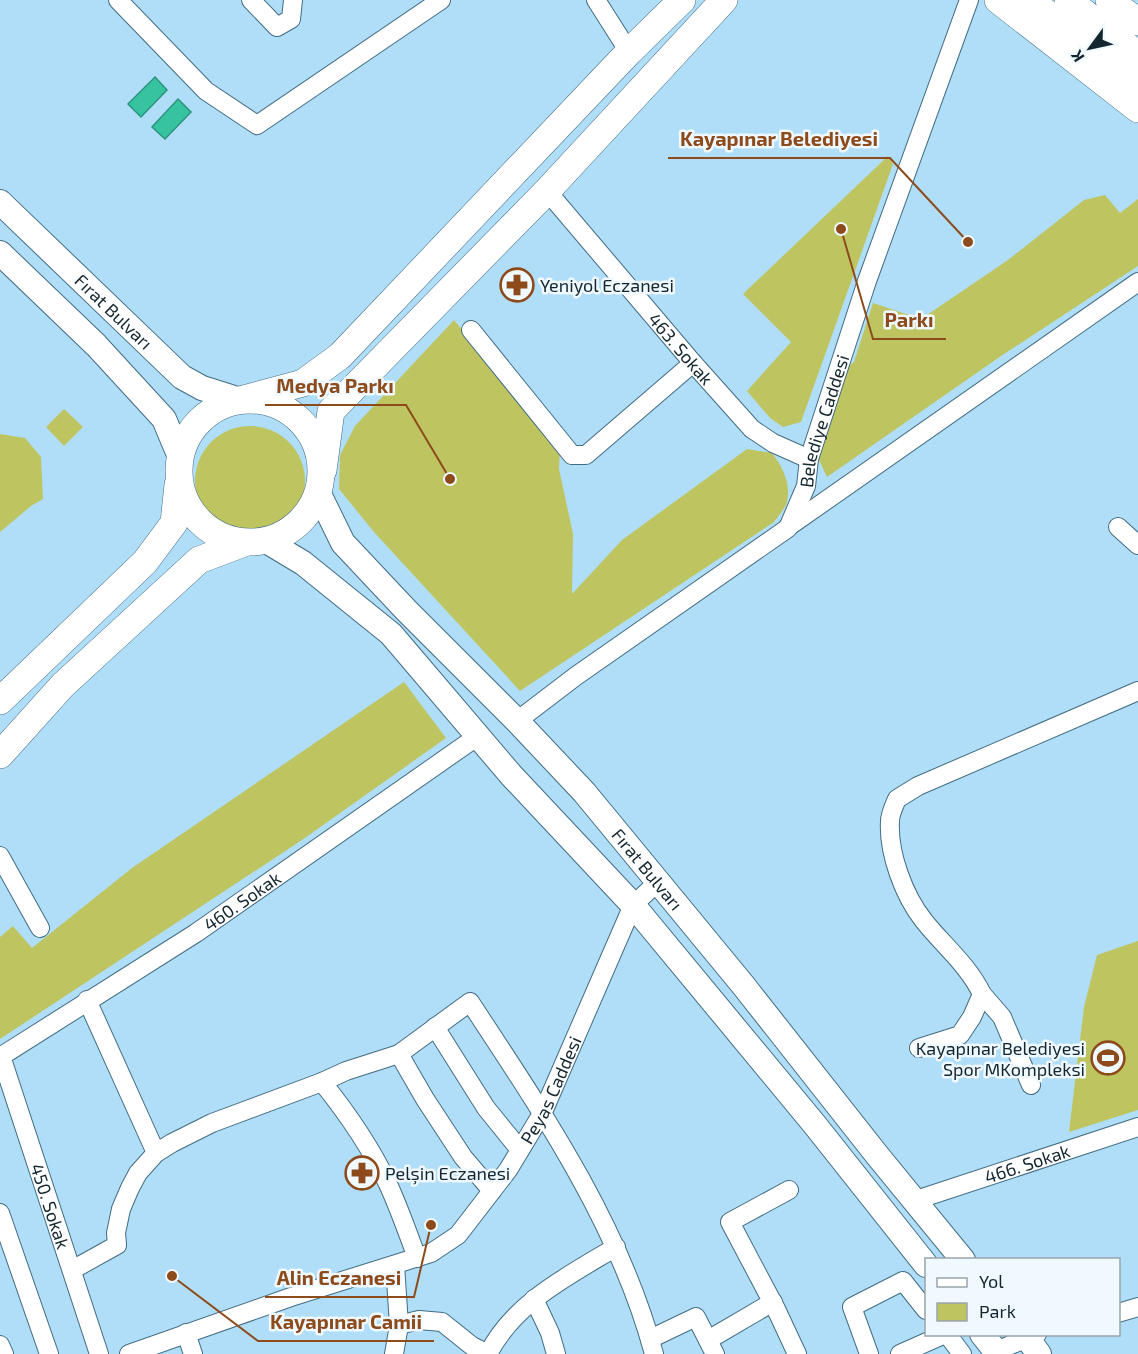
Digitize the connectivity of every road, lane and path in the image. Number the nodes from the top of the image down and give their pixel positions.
1 (117, 0) edge
2 (251, 0) edge
3 (293, 0) edge
4 (441, 0) edge
5 (596, 0) edge
6 (682, 0) edge
7 (724, 0) edge
8 (969, 0) edge
9 (998, 0) edge
10 (1030, 0) edge
11 (1068, 0) edge
12 (629, 52) junction
13 (1138, 55) edge
14 (1138, 85) edge
15 (1138, 109) edge
16 (547, 191) junction
17 (0, 202) edge
18 (0, 254) edge
19 (1138, 282) edge
20 (471, 330) dead end
21 (693, 363) junction
22 (240, 400) junction
23 (809, 459) junction
24 (179, 469) junction
25 (321, 482) junction
26 (1118, 527) dead end
27 (788, 528) junction
28 (256, 542) junction
29 (1138, 545) edge
30 (1138, 691) edge
31 (0, 701) edge
32 (517, 721) junction
33 (478, 736) junction
34 (0, 755) edge
35 (0, 856) edge
36 (658, 882) junction
37 (633, 905) junction
38 (40, 928) dead end
39 (982, 994) junction
40 (87, 1000) junction
41 (435, 1027) junction
42 (919, 1048) dead end
43 (399, 1054) junction
44 (0, 1056) edge
45 (322, 1082) junction
46 (1030, 1085) dead end
47 (543, 1112) junction
48 (1138, 1127) edge
49 (520, 1150) junction
50 (156, 1153) junction
51 (789, 1190) dead end
52 (492, 1191) junction
53 (916, 1200) junction
54 (0, 1213) edge
55 (616, 1247) junction
56 (417, 1258) junction
57 (961, 1258) edge
58 (925, 1262) edge
59 (395, 1265) junction
60 (72, 1270) junction
61 (534, 1299) junction
62 (773, 1302) junction
63 (1138, 1307) edge
64 (925, 1308) edge
65 (1120, 1313) edge
66 (399, 1324) junction
67 (186, 1333) junction
68 (944, 1336) edge
69 (947, 1336) edge
70 (1031, 1340) edge
71 (0, 1345) edge
72 (652, 1346) edge
73 (992, 1346) edge
74 (712, 1347) edge
75 (4, 1354) edge
76 (50, 1354) edge
77 (99, 1354) edge
78 (129, 1354) edge
79 (193, 1354) edge
80 (394, 1354) edge
81 (488, 1354) edge
82 (556, 1354) edge
83 (797, 1354) edge
84 (869, 1354) edge
85 (900, 1354) edge
86 (962, 1354) edge

1 - 4 street
2 - 3 street
5 - 12 street
6 - 12 highway
7 - 16 highway
8 - 23 street, Belediye Caddesi
9 - 15 highway
10 - 14 highway
11 - 13 highway
12 - 22 highway
16 - 21 street, 463. Sokak
16 - 25 highway
17 - 22 main road, Fırat Bulvarı
18 - 24 main road, Fırat Bulvarı
19 - 27 street
20 - 21 street
21 - 23 street, 463. Sokak
22 - 24 highway
22 - 25 highway
23 - 27 street, Belediye Caddesi
24 - 28 highway
24 - 31 highway
25 - 28 highway
25 - 32 main road, Fırat Bulvarı
26 - 29 street
27 - 32 street
28 - 33 main road, Fırat Bulvarı
28 - 34 highway
30 - 39 street
32 - 36 main road, Fırat Bulvarı
33 - 37 main road, Fırat Bulvarı
33 - 40 street, 460. Sokak
35 - 38 street
36 - 37 street, Peyas Caddesi
36 - 53 main road, Fırat Bulvarı
37 - 47 street, Peyas Caddesi
37 - 58 main road, Fırat Bulvarı
39 - 42 street
39 - 46 street
40 - 44 street, 460. Sokak
40 - 50 street
41 - 43 street
41 - 47 street
41 - 49 street
43 - 45 street
43 - 52 street
44 - 60 street, 450. Sokak
45 - 50 street
45 - 56 street
47 - 49 street, Peyas Caddesi
47 - 55 street
48 - 53 street, 466. Sokak
49 - 52 street, Peyas Caddesi
50 - 60 street
51 - 62 street
52 - 56 street, Peyas Caddesi
53 - 57 main road, Fırat Bulvarı
54 - 76 street
55 - 61 street
55 - 72 street
56 - 59 street, Peyas Caddesi
59 - 66 street
59 - 67 street, Peyas Caddesi
60 - 77 street, 450. Sokak
61 - 81 street
61 - 82 street
62 - 74 street
62 - 83 street
63 - 65 street
64 - 84 street
66 - 80 street
66 - 81 street
67 - 78 street, Peyas Caddesi
67 - 79 street
68 - 85 street
69 - 86 street
70 - 73 street
71 - 75 street
72 - 74 street

